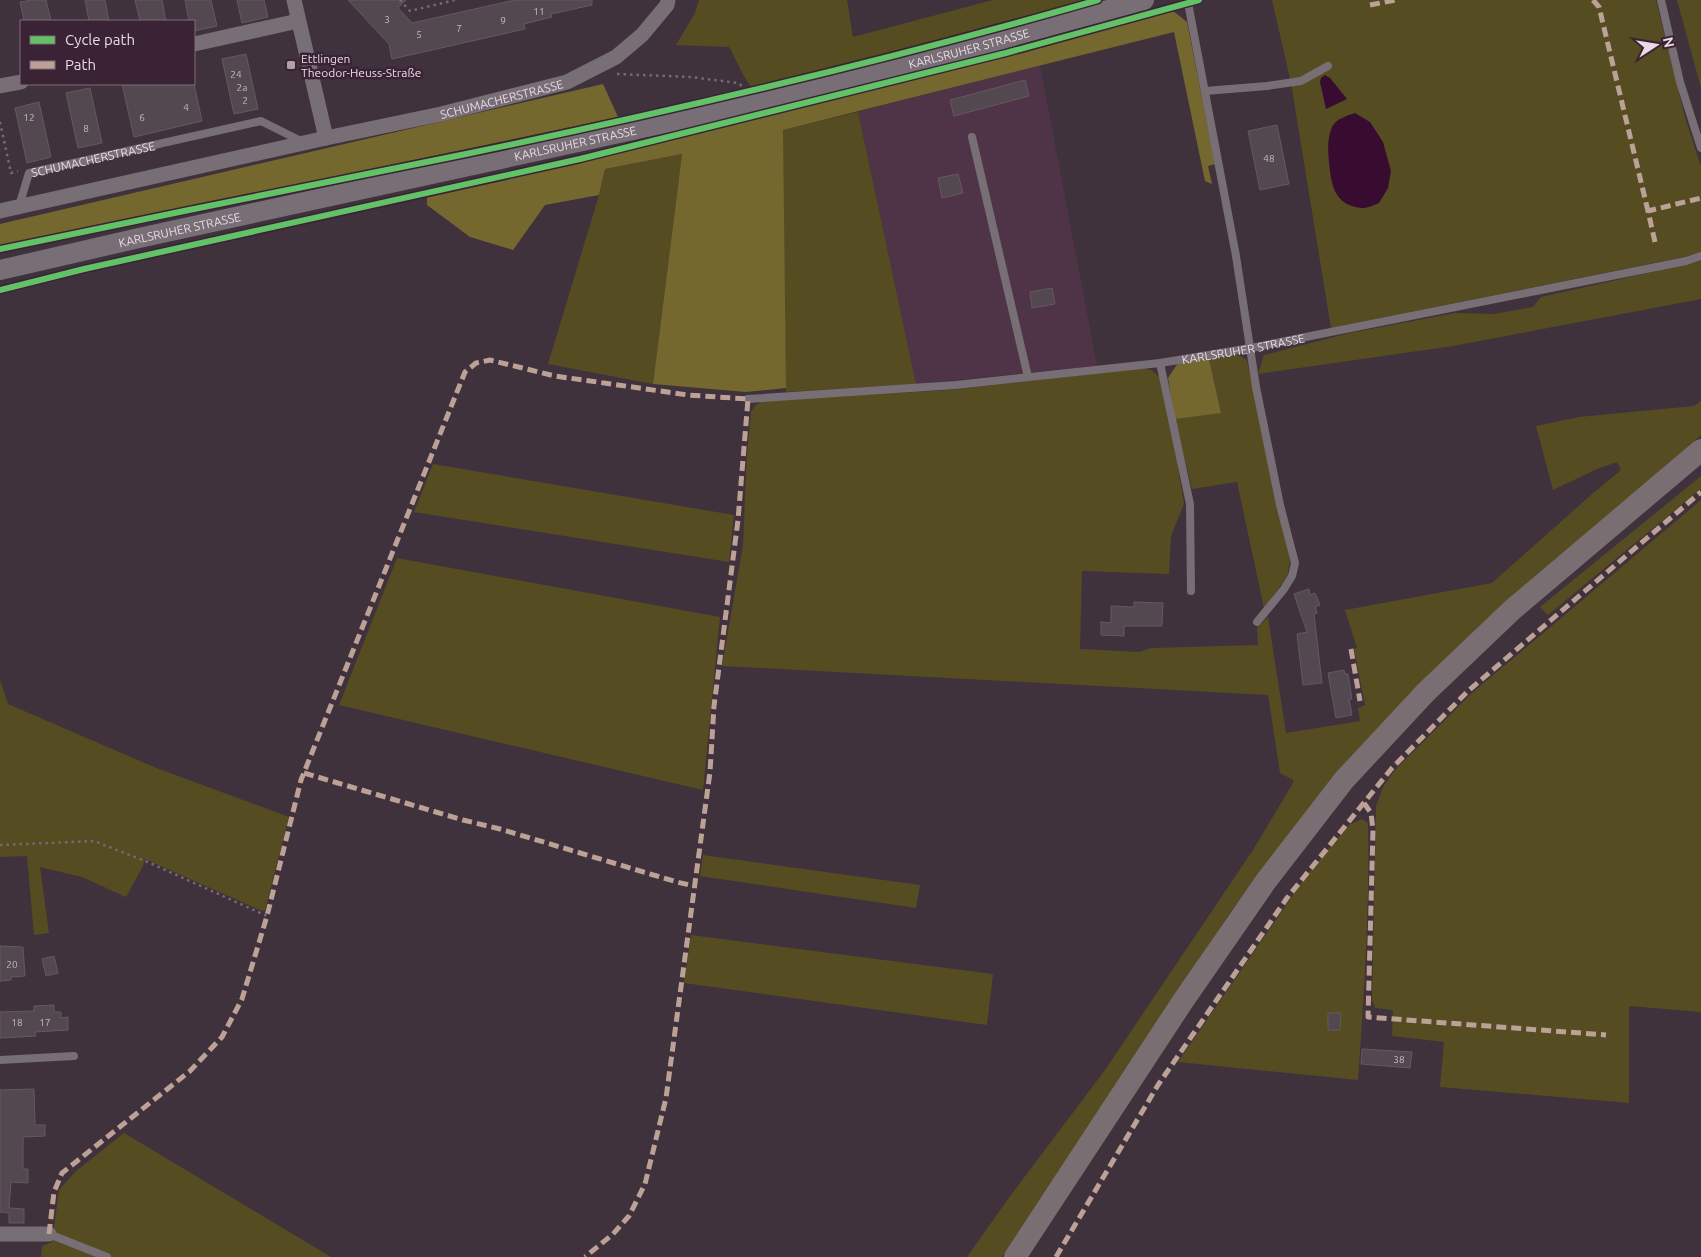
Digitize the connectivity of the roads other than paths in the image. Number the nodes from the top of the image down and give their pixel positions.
1 (294, 0) edge
2 (668, 0) edge
3 (1144, 0) edge
4 (1661, 0) edge
5 (1189, 8) dead end
6 (298, 21) junction
7 (195, 44) edge
8 (1328, 66) dead end
9 (20, 82) edge
10 (0, 86) edge
11 (1205, 91) junction
12 (972, 137) dead end
13 (326, 138) junction
14 (304, 143) junction
15 (1701, 148) edge
16 (19, 206) junction
17 (0, 211) edge
18 (1701, 256) edge
19 (0, 271) edge
20 (1251, 348) junction
21 (1160, 363) junction
22 (1028, 377) junction
23 (748, 399) dead end
24 (1701, 450) edge
25 (1191, 591) dead end
26 (1257, 622) dead end
27 (74, 1056) dead end
28 (0, 1060) edge
29 (0, 1234) edge
30 (49, 1234) joint
31 (107, 1257) edge
32 (1015, 1257) edge

1 - 6 street
2 - 13 street, SCHUMACHERSTRASSE
3 - 19 main road, KARLSRUHER STRASSE
4 - 15 lane
5 - 11 lane
6 - 7 street
6 - 13 street
8 - 11 lane
9 - 10 street
11 - 20 lane
12 - 22 lane
13 - 14 street, SCHUMACHERSTRASSE
14 - 16 street, SCHUMACHERSTRASSE
14 - 16 lane, SCHUMACHERSTRASSE
16 - 17 street, SCHUMACHERSTRASSE
18 - 20 lane, KARLSRUHER STRASSE
20 - 21 lane, KARLSRUHER STRASSE
20 - 26 lane
21 - 22 lane, KARLSRUHER STRASSE
21 - 25 lane
22 - 23 lane, KARLSRUHER STRASSE
24 - 32 main road
27 - 28 lane
29 - 30 street
30 - 31 lane

